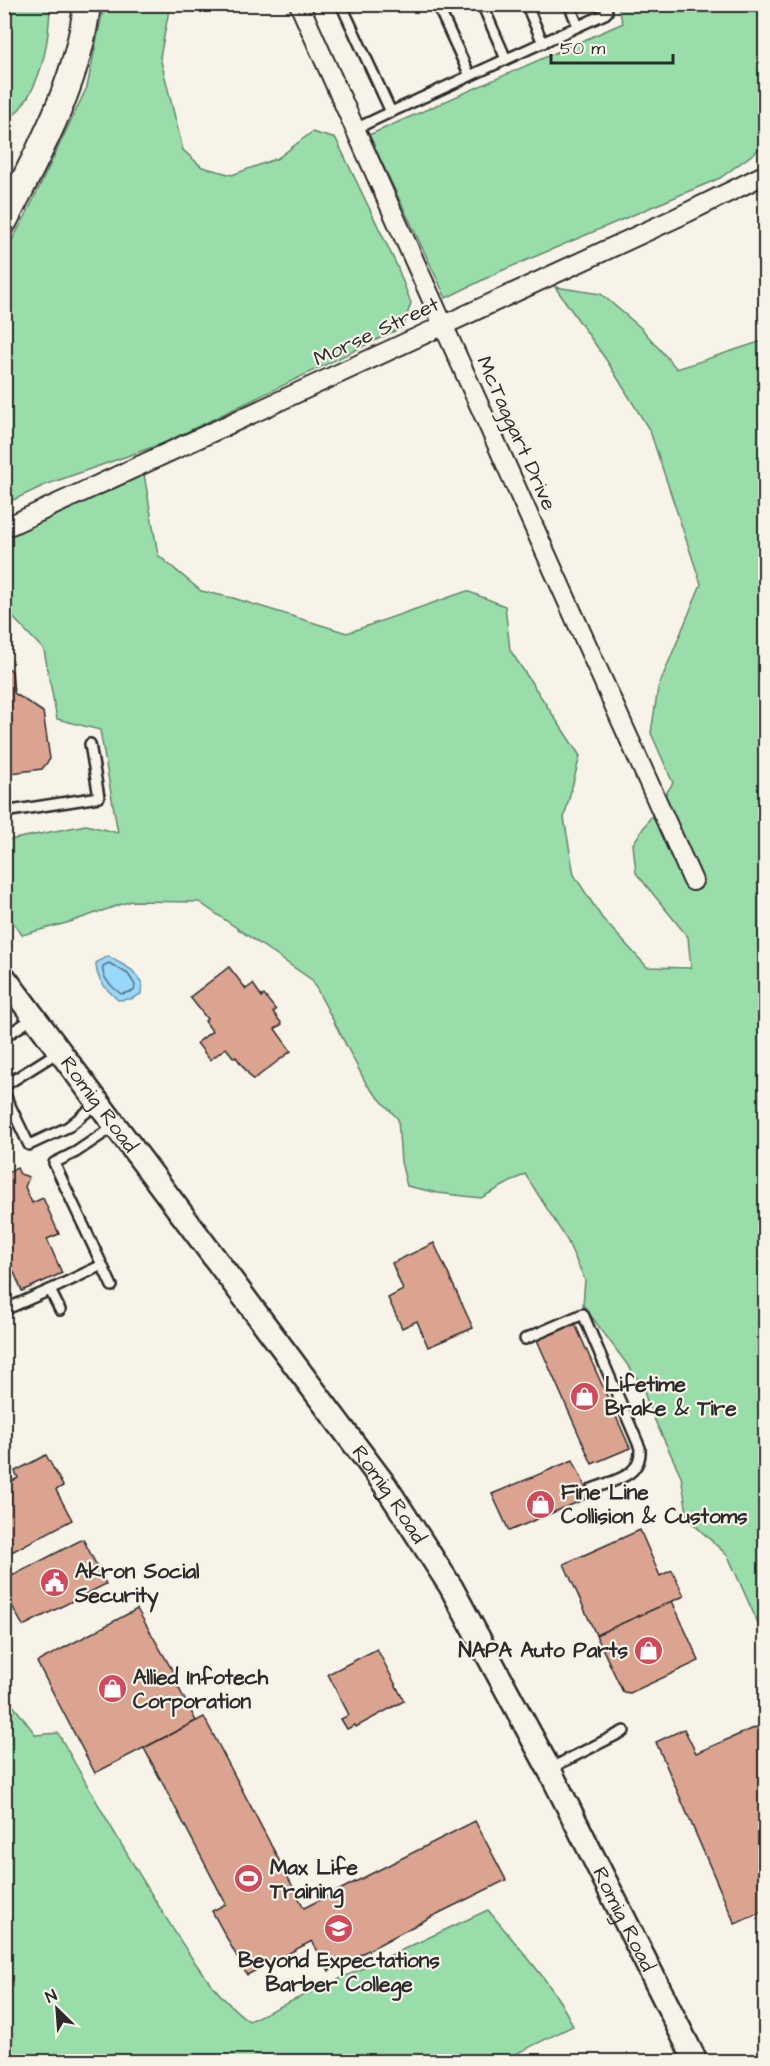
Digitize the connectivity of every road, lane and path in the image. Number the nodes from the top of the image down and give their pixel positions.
1 (87, 4) edge
2 (298, 4) edge
3 (341, 4) edge
4 (437, 4) edge
5 (482, 4) edge
6 (526, 4) edge
7 (569, 4) edge
8 (605, 4) edge
9 (578, 26) junction
10 (543, 43) junction
11 (506, 59) junction
12 (470, 76) junction
13 (391, 112) junction
14 (355, 129) junction
15 (765, 174) edge
16 (4, 221) edge
17 (444, 325) junction
18 (4, 525) edge
19 (90, 744) dead end
20 (4, 812) edge
21 (693, 881) dead end
22 (6, 983) edge
23 (35, 1017) junction
24 (4, 1037) edge
25 (60, 1050) junction
26 (4, 1086) edge
27 (4, 1093) edge
28 (99, 1102) junction
29 (8, 1112) edge
30 (116, 1125) junction
31 (102, 1265) junction
32 (112, 1286) dead end
33 (50, 1290) junction
34 (4, 1310) edge
35 (60, 1310) dead end
36 (525, 1339) dead end
37 (592, 1489) dead end
38 (624, 1731) dead end
39 (549, 1769) junction
40 (696, 2061) edge

1 - 16 main road
2 - 14 street, McTaggart Drive
3 - 13 lane
4 - 12 lane
5 - 11 lane
6 - 10 lane
7 - 9 lane
8 - 9 lane
9 - 10 lane
10 - 11 lane
11 - 12 lane
12 - 13 lane
13 - 14 lane
14 - 17 street, McTaggart Drive
15 - 17 street, Morse Street
17 - 18 street, Morse Street
17 - 21 street, McTaggart Drive
19 - 20 lane
22 - 23 street, Romig Road
23 - 24 lane
23 - 25 street, Romig Road
25 - 26 lane
25 - 28 street, Romig Road
27 - 29 lane
28 - 29 lane
28 - 30 street, Romig Road
30 - 31 lane
30 - 39 street, Romig Road
31 - 32 lane
31 - 33 lane
33 - 34 lane
33 - 35 lane
36 - 37 lane
38 - 39 lane
39 - 40 street, Romig Road

